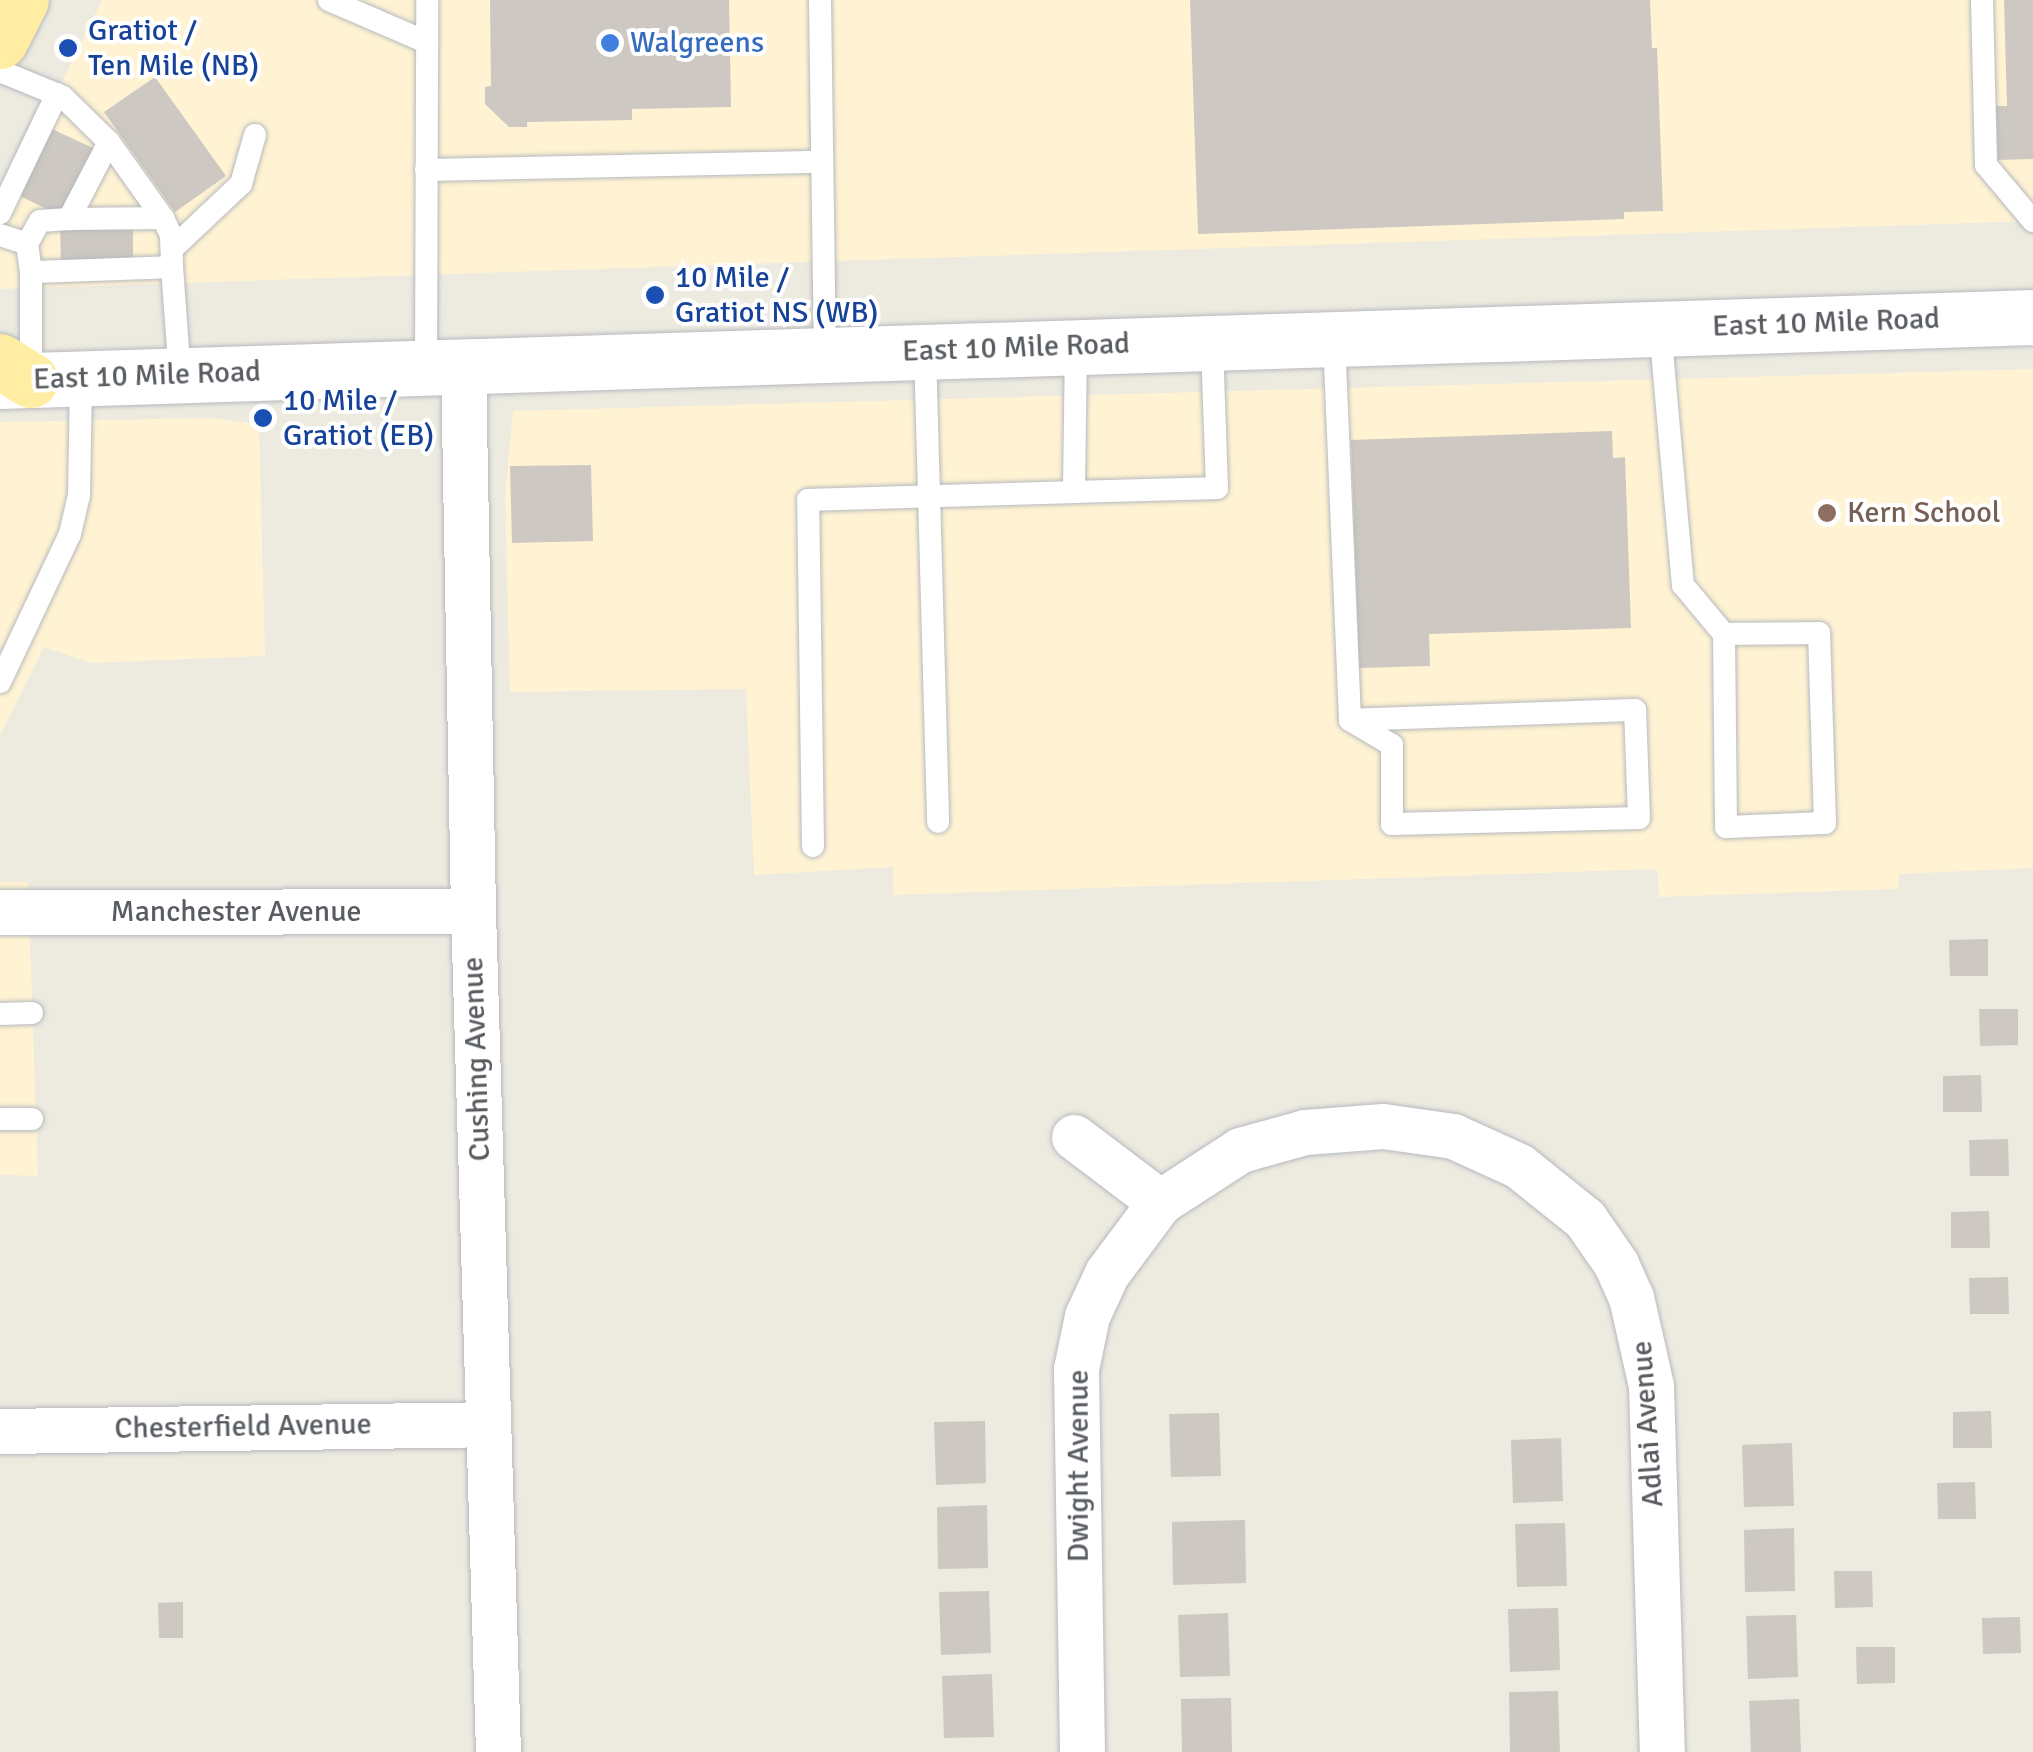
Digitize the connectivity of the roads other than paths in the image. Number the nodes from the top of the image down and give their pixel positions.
1 (20, 0) edge
2 (329, 0) edge
3 (426, 0) edge
4 (820, 0) edge
5 (1982, 0) edge
6 (0, 41) edge
7 (426, 42) junction
8 (0, 70) edge
9 (57, 94) junction
10 (256, 134) dead end
11 (109, 142) junction
12 (822, 162) junction
13 (426, 170) junction
14 (0, 213) edge
15 (163, 218) junction
16 (70, 220) junction
17 (2033, 221) edge
18 (0, 236) edge
19 (27, 244) junction
20 (172, 258) junction
21 (31, 272) junction
22 (2033, 317) edge
23 (1660, 328) junction
24 (1334, 338) junction
25 (1212, 342) junction
26 (1076, 346) junction
27 (925, 351) junction
28 (825, 354) junction
29 (444, 366) junction
30 (180, 374) junction
31 (28, 375) edge
32 (1074, 492) junction
33 (927, 496) junction
34 (1724, 634) junction
35 (0, 682) edge
36 (1350, 720) junction
37 (938, 822) dead end
38 (813, 846) dead end
39 (0, 912) edge
40 (473, 912) junction
41 (32, 1013) dead end
42 (0, 1014) edge
43 (0, 1119) edge
44 (32, 1119) dead end
45 (1074, 1137) dead end
46 (1160, 1202) junction
47 (487, 1424) junction
48 (0, 1431) edge
49 (498, 1752) edge
50 (1082, 1752) edge
51 (1662, 1752) edge

1 - 6 main road
2 - 7 lane
3 - 7 lane
4 - 12 lane
5 - 17 lane
7 - 13 lane
8 - 9 lane
9 - 11 lane
9 - 14 lane
10 - 20 lane
11 - 15 lane
11 - 16 lane
12 - 13 lane
12 - 28 lane
13 - 29 lane
15 - 16 lane
15 - 20 lane
16 - 19 lane
18 - 19 lane
19 - 21 lane
20 - 21 lane
20 - 30 lane
21 - 31 lane
22 - 23 main road, East 10 Mile Road
23 - 24 main road, East 10 Mile Road
23 - 34 lane
24 - 25 main road, East 10 Mile Road
24 - 36 lane
25 - 26 main road, East 10 Mile Road
25 - 32 lane
26 - 27 main road, East 10 Mile Road
26 - 32 lane
27 - 28 main road, East 10 Mile Road
27 - 33 lane
28 - 29 main road, East 10 Mile Road
29 - 30 main road, East 10 Mile Road
29 - 40 street, Cushing Avenue
30 - 31 main road, East 10 Mile Road
31 - 35 lane
32 - 33 lane
33 - 37 lane
33 - 38 lane
34 - 34 lane
36 - 36 lane
39 - 40 street, Manchester Avenue
40 - 47 street, Cushing Avenue
41 - 42 lane
43 - 44 lane
45 - 46 street
46 - 50 street, Dwight Avenue
46 - 51 street, Adlai Avenue
47 - 48 street, Chesterfield Avenue
47 - 49 street, Cushing Avenue

